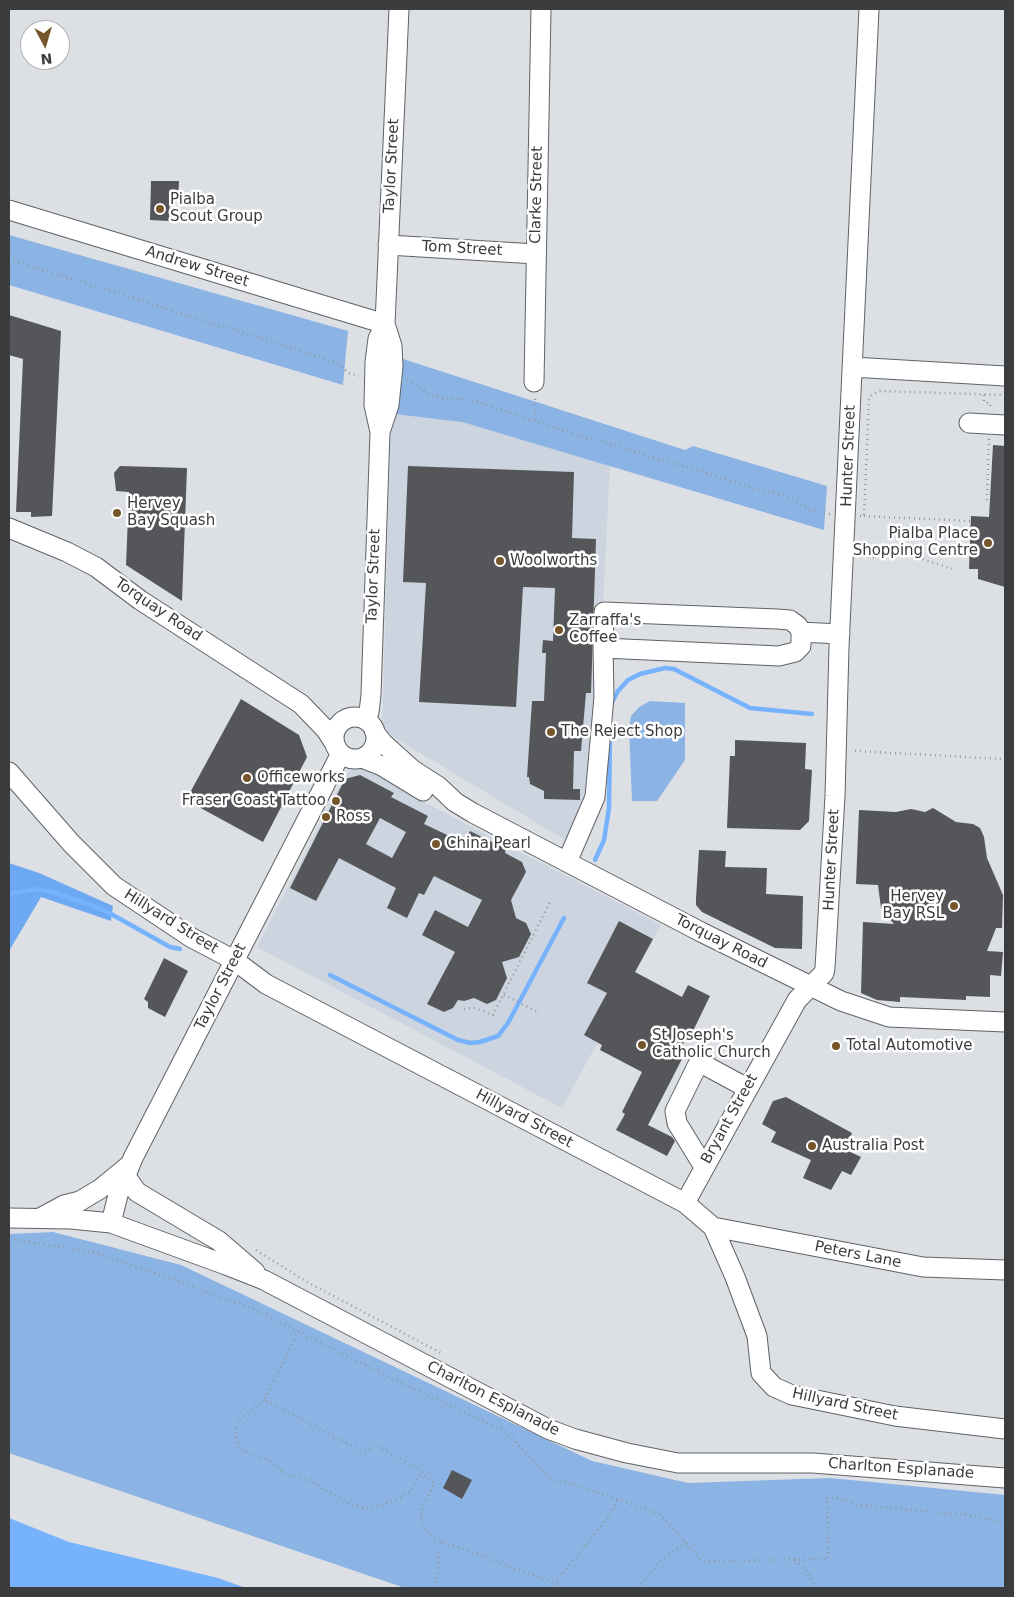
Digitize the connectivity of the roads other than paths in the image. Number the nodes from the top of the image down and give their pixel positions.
1 (399, 9) edge
2 (541, 9) edge
3 (868, 9) edge
4 (9, 210) edge
5 (388, 245) junction
6 (536, 254) junction
7 (385, 324) junction
8 (852, 367) junction
9 (1005, 376) edge
10 (534, 382) road end
11 (969, 423) dead end
12 (998, 424) edge
13 (9, 528) edge
14 (801, 639) junction
15 (839, 640) junction
16 (603, 648) junction
17 (301, 704) junction
18 (347, 718) junction
19 (371, 726) junction
20 (338, 748) junction
21 (362, 758) junction
22 (9, 772) edge
23 (454, 802) junction
24 (567, 862) junction
25 (234, 960) junction
26 (809, 985) junction
27 (1005, 1022) edge
28 (748, 1088) junction
29 (704, 1167) junction
30 (128, 1170) junction
31 (685, 1203) junction
32 (9, 1218) edge
33 (39, 1218) junction
34 (111, 1223) junction
35 (712, 1227) junction
36 (1005, 1270) edge
37 (264, 1280) junction
38 (1005, 1429) edge
39 (1005, 1478) edge

1 - 5 street, Taylor Street
2 - 6 street, Clarke Street
3 - 8 street, Hunter Street
4 - 7 street, Andrew Street
5 - 6 street, Tom Street
5 - 7 street, Taylor Street
6 - 10 street, Clarke Street
7 - 19 street, Taylor Street
8 - 9 street
8 - 15 street, Hunter Street
11 - 12 street
13 - 17 street, Torquay Road
14 - 15 street
14 - 16 street
14 - 16 street
15 - 26 street, Hunter Street
16 - 24 street
17 - 18 street, Torquay Road
17 - 20 street, Torquay Road
18 - 19 street
18 - 20 street
19 - 21 street
19 - 23 street, Torquay Road
20 - 21 street
20 - 25 street, Taylor Street
21 - 23 street, Torquay Road
22 - 25 street, Hillyard Street
23 - 24 street, Torquay Road
24 - 26 street, Torquay Road
25 - 30 street, Taylor Street
25 - 31 street, Hillyard Street
26 - 27 street, Torquay Road
26 - 28 street, Bryant Street
28 - 29 street, Bryant Street
28 - 29 street
29 - 31 street, Bryant Street
30 - 33 street
30 - 34 street, Taylor Street
30 - 37 street
31 - 35 street, Hillyard Street
32 - 33 street, Charlton Esplanade
33 - 34 street, Charlton Esplanade
34 - 37 street, Charlton Esplanade
35 - 36 street, Peters Lane
35 - 38 street, Hillyard Street
37 - 39 street, Charlton Esplanade

